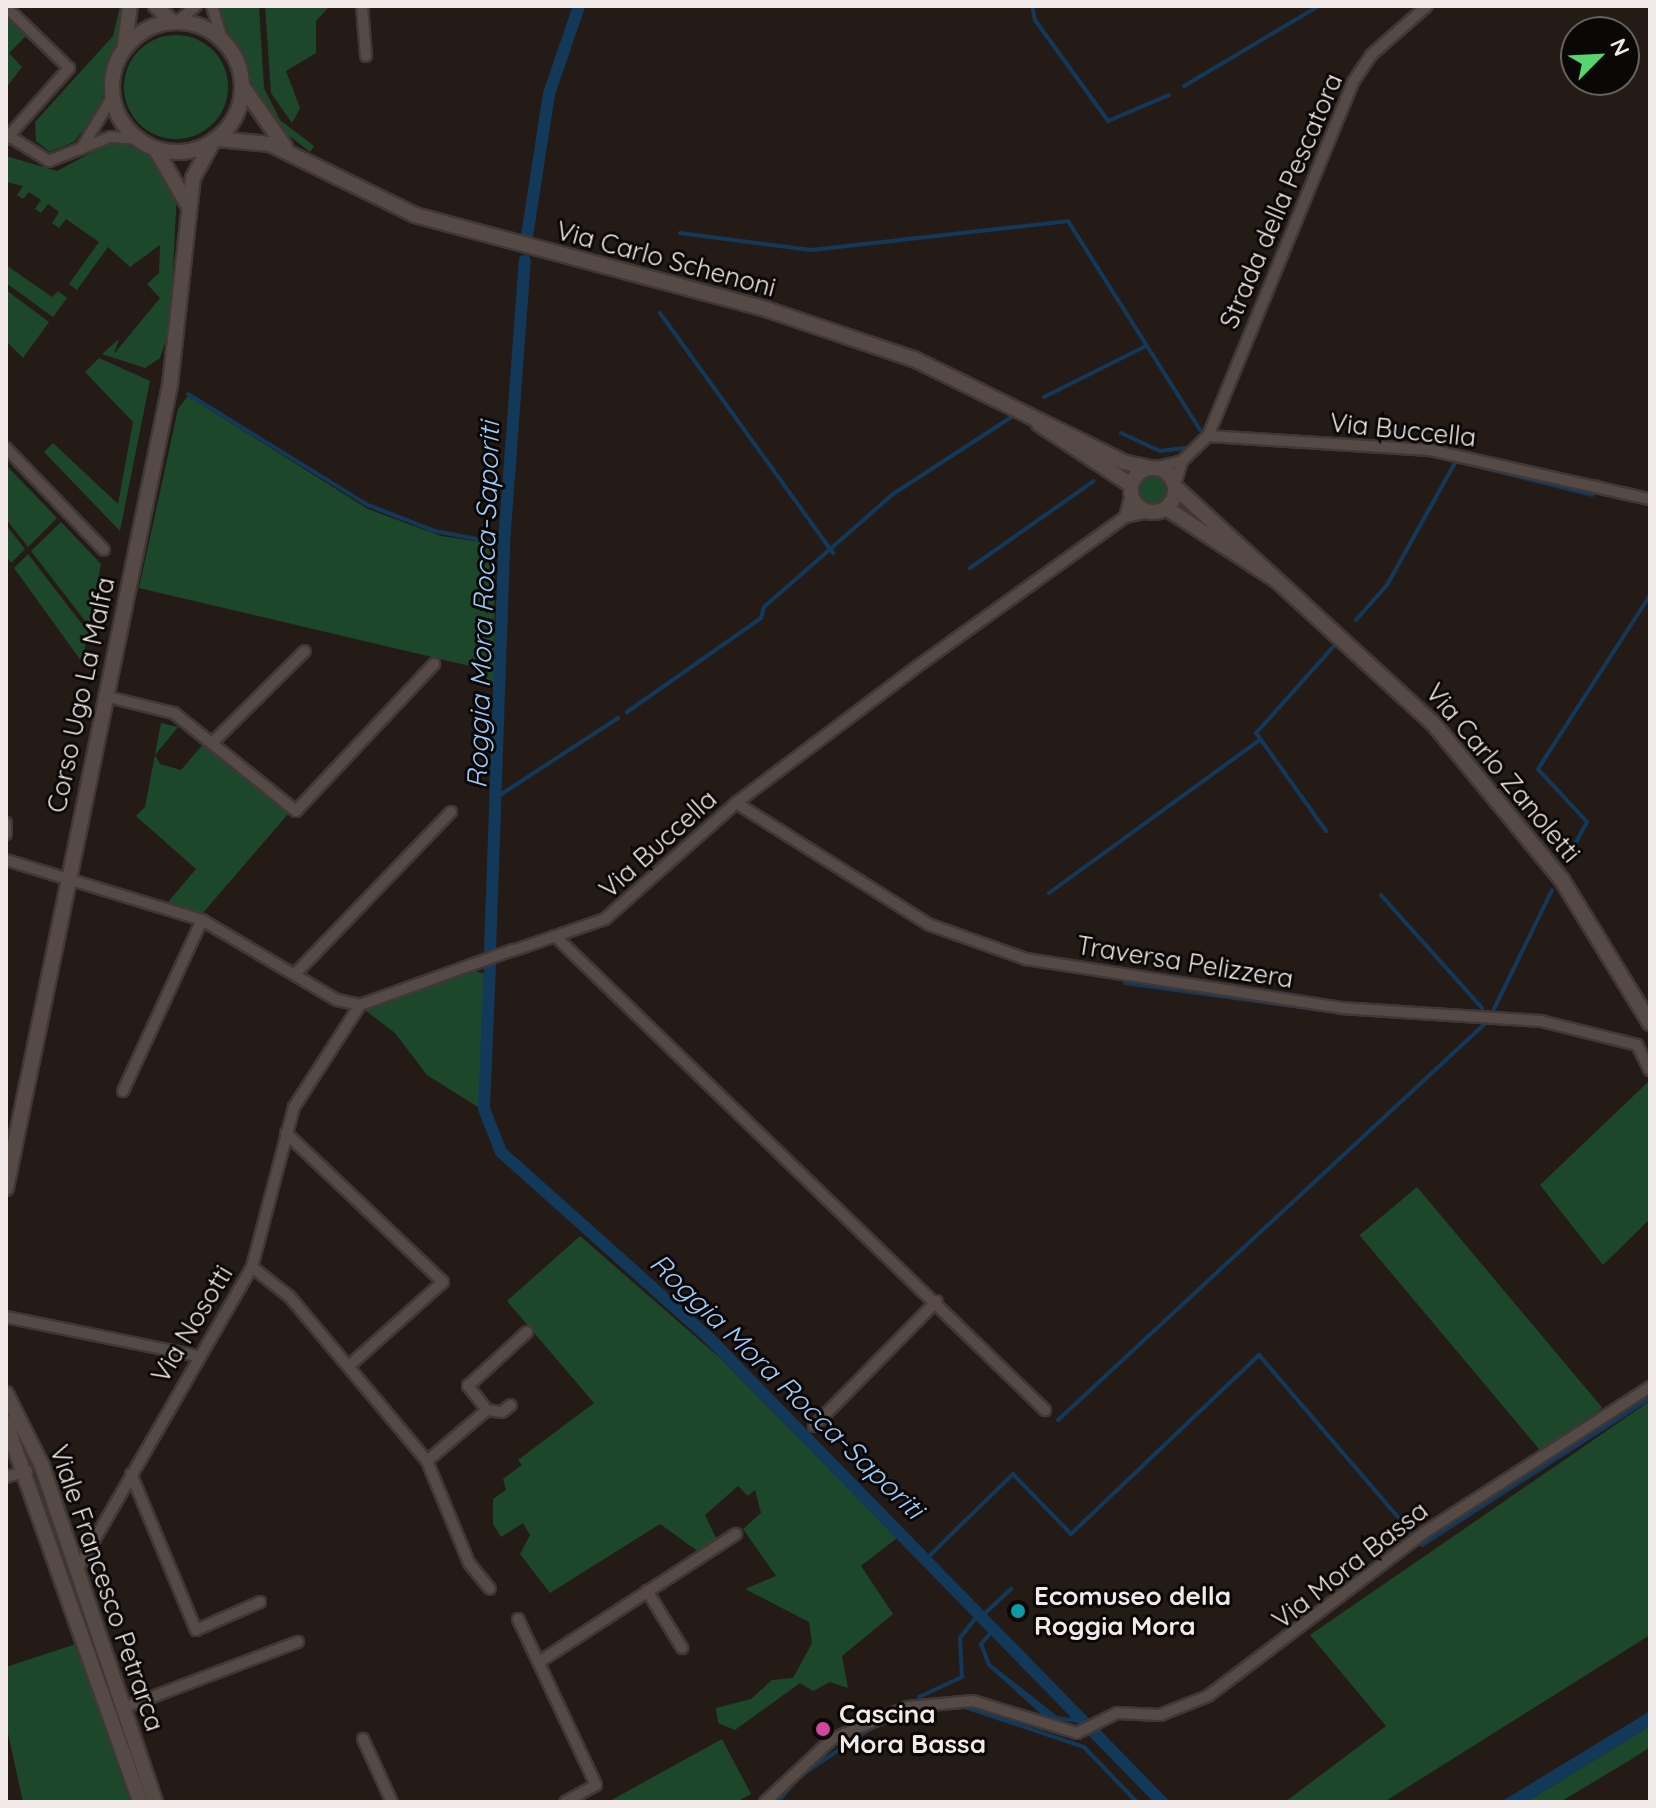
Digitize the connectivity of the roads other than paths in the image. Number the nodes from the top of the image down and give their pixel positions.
1 (130, 6) edge
2 (156, 6) edge
3 (196, 6) edge
4 (212, 6) edge
5 (362, 6) edge
6 (1427, 6) edge
7 (6, 7) edge
8 (175, 22) junction
9 (223, 42) junction
10 (125, 47) junction
11 (366, 56) dead end
12 (243, 87) junction
13 (113, 96) junction
14 (8, 137) edge
15 (139, 139) junction
16 (215, 140) junction
17 (153, 147) junction
18 (80, 150) junction
19 (290, 153) junction
20 (190, 210) junction
21 (1030, 416) junction
22 (1208, 436) junction
23 (6, 448) edge
24 (1182, 461) junction
25 (1153, 468) junction
26 (1175, 486) junction
27 (1131, 490) junction
28 (1650, 499) edge
29 (1166, 508) junction
30 (1149, 512) junction
31 (1125, 517) junction
32 (104, 550) dead end
33 (1284, 584) junction
34 (305, 651) dead end
35 (434, 664) dead end
36 (104, 696) junction
37 (213, 742) junction
38 (736, 803) junction
39 (451, 812) dead end
40 (6, 823) edge
41 (6, 834) edge
42 (6, 860) edge
43 (67, 878) junction
44 (202, 920) junction
45 (555, 936) junction
46 (295, 974) junction
47 (360, 1005) junction
48 (1650, 1023) edge
49 (1650, 1070) edge
50 (123, 1091) dead end
51 (286, 1133) junction
52 (6, 1188) edge
53 (252, 1267) junction
54 (937, 1301) junction
55 (6, 1317) edge
56 (527, 1332) dead end
57 (197, 1356) junction
58 (350, 1365) junction
59 (1650, 1387) edge
60 (6, 1394) edge
61 (511, 1405) dead end
62 (487, 1410) junction
63 (1045, 1410) dead end
64 (6, 1423) edge
65 (814, 1426) dead end
66 (427, 1461) junction
67 (27, 1471) junction
68 (131, 1474) junction
69 (6, 1477) edge
70 (736, 1534) dead end
71 (77, 1570) junction
72 (490, 1589) dead end
73 (647, 1591) junction
74 (260, 1602) dead end
75 (518, 1619) dead end
76 (298, 1642) dead end
77 (682, 1648) dead end
78 (539, 1662) junction
79 (123, 1708) junction
80 (363, 1739) dead end
81 (140, 1802) edge
82 (155, 1802) edge
83 (392, 1802) edge
84 (565, 1802) edge
85 (765, 1802) edge

1 - 10 main road
2 - 8 main road
3 - 8 street
4 - 9 street
5 - 11 street
6 - 22 street, Strada della Pescatora
7 - 14 street
8 - 9 main road
8 - 10 main road
9 - 12 main road
10 - 13 main road
12 - 16 main road
12 - 19 main road
13 - 15 main road
13 - 18 street
14 - 18 street
15 - 17 main road
15 - 18 street
16 - 17 main road
16 - 19 main road, Via Carlo Schenoni
16 - 20 main road, Corso Ugo La Malfa
17 - 20 main road, Corso Ugo La Malfa
19 - 21 main road, Via Carlo Schenoni
20 - 36 main road, Corso Ugo La Malfa
21 - 25 main road, Via Carlo Schenoni
21 - 27 main road, Via Carlo Schenoni
22 - 24 street
22 - 28 street, Via Buccella
23 - 32 street
24 - 25 street
24 - 26 street
25 - 26 main road, Via Carlo Zanoletti
25 - 27 main road
26 - 29 main road
26 - 33 main road, Via Carlo Zanoletti
27 - 30 main road, Via Carlo Schenoni
27 - 31 street
29 - 30 main road
29 - 33 main road, Via Carlo Zanoletti
30 - 31 street, Via Buccella
31 - 38 street, Via Buccella
33 - 48 main road, Via Carlo Zanoletti
34 - 37 street
35 - 37 street
36 - 37 street
36 - 43 main road, Corso Ugo La Malfa
38 - 45 street, Via Buccella
38 - 49 street, Traversa Pelizzera
39 - 46 street
40 - 41 street
42 - 43 street
43 - 44 street
43 - 52 main road, Corso Ugo La Malfa
44 - 46 street
44 - 50 street
45 - 47 street, Via Buccella
45 - 54 street
46 - 47 street
47 - 51 street, Via Nosotti
51 - 53 street, Via Nosotti
51 - 58 street
53 - 57 street, Via Nosotti
53 - 58 street
54 - 63 street
54 - 65 street
55 - 57 street
56 - 62 street
57 - 68 street, Via Nosotti
58 - 66 street
59 - 85 street, Via Mora Bassa
60 - 71 main road, Viale Francesco Petrarca
61 - 62 street
62 - 66 street
64 - 67 main road, Viale Francesco Petrarca
66 - 72 street
67 - 69 street
67 - 81 main road, Viale Francesco Petrarca
68 - 71 street, Via Nosotti
68 - 74 street
70 - 73 street
71 - 79 main road, Viale Francesco Petrarca
73 - 77 street
73 - 78 street
75 - 78 street
76 - 79 street
78 - 84 street
79 - 82 main road, Viale Francesco Petrarca
80 - 83 street

